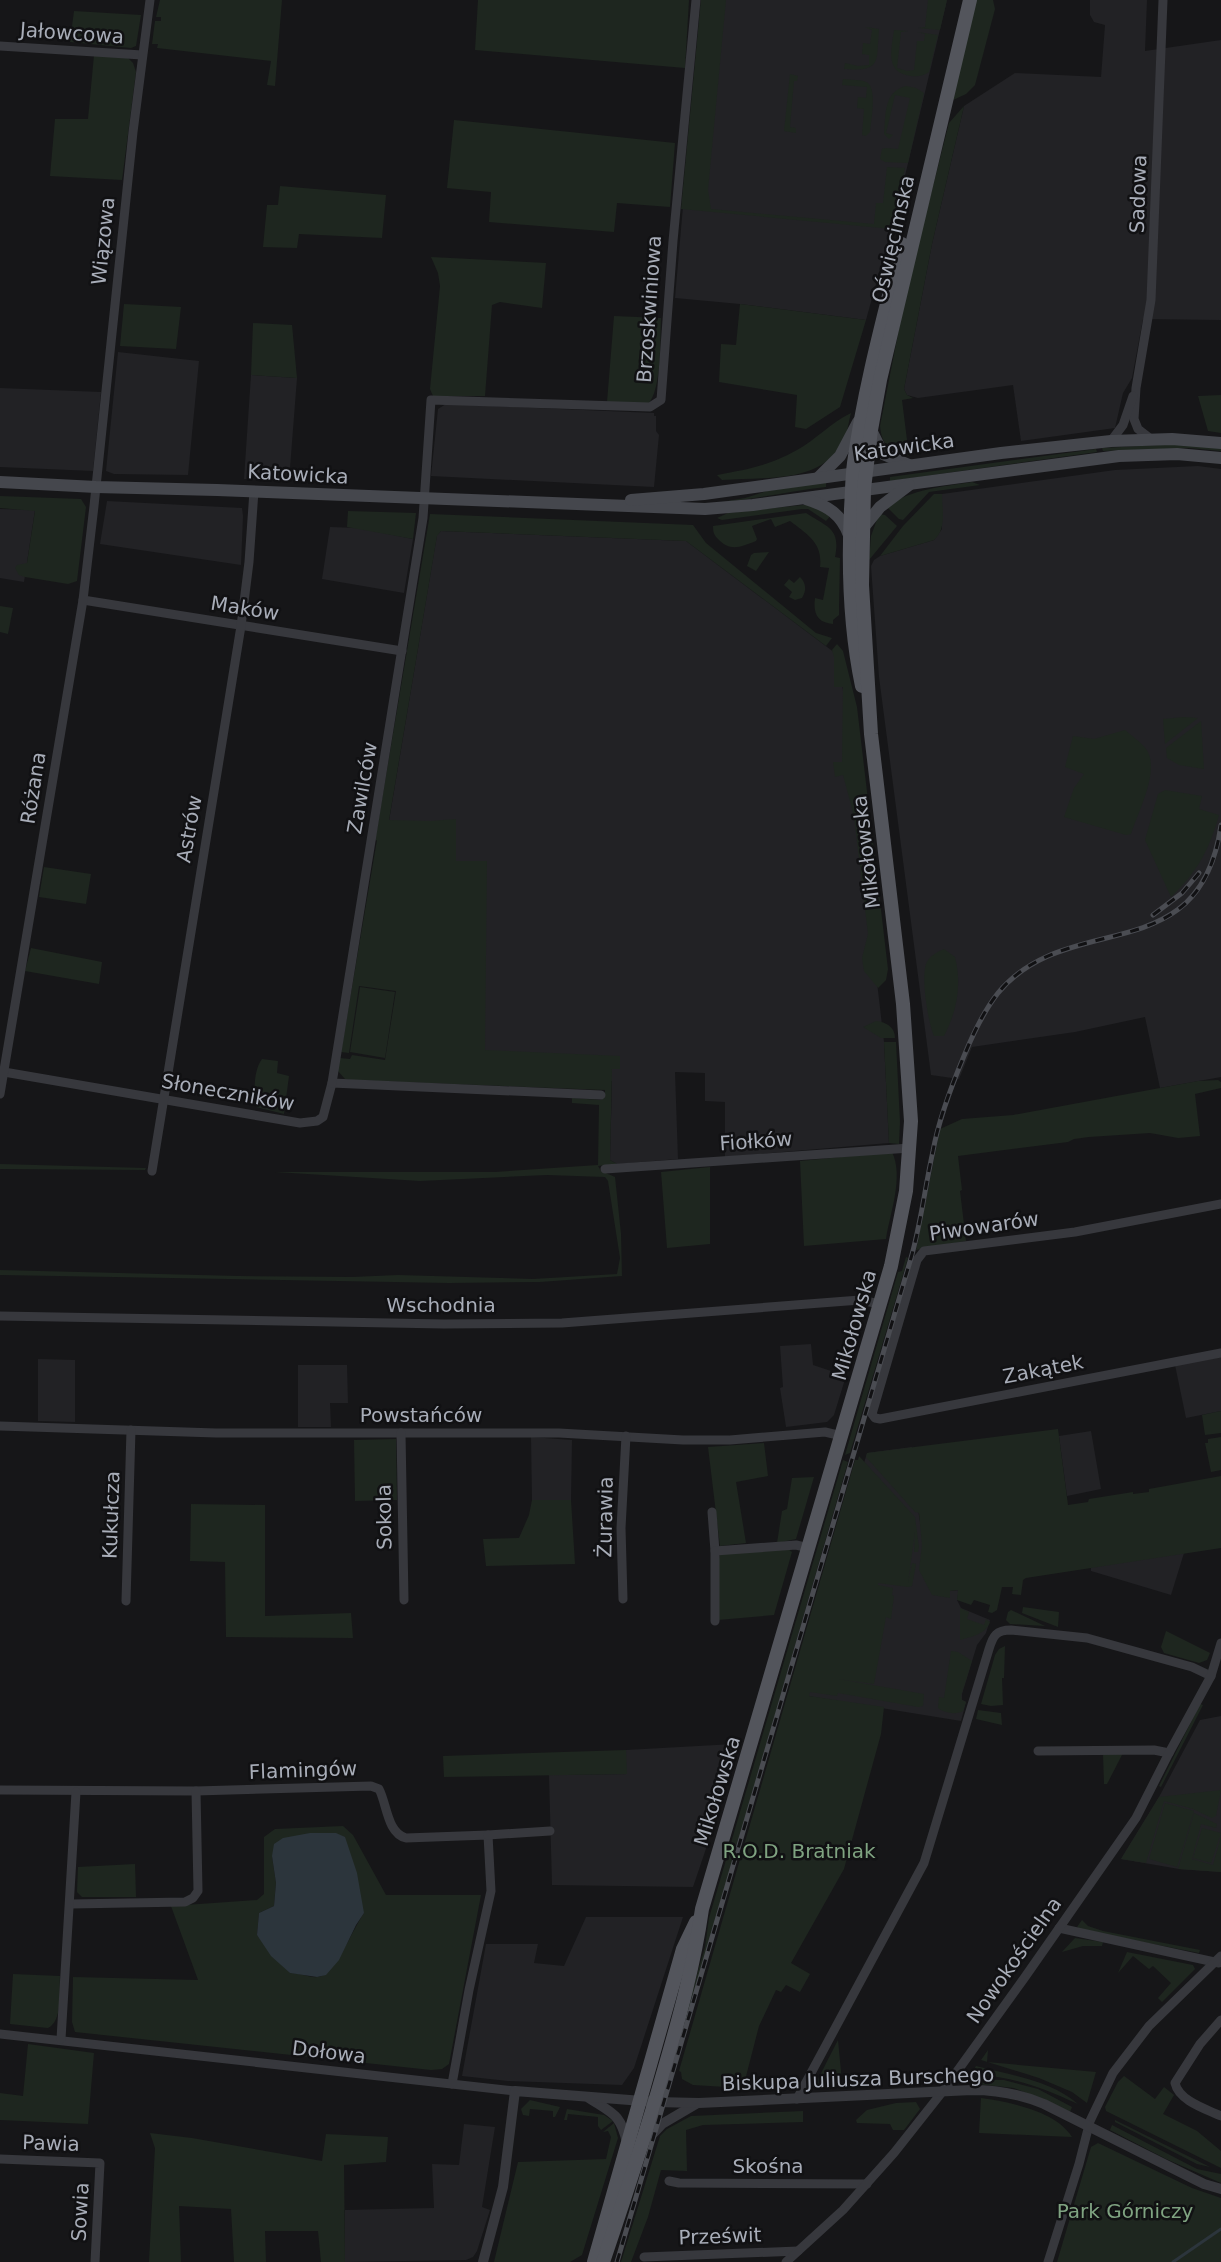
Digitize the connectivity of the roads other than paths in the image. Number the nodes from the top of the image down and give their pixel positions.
1 (150, 0) edge
2 (696, 0) edge
3 (961, 0) edge
4 (970, 0) edge
5 (1163, 0) edge
6 (0, 46) edge
7 (142, 56) junction
8 (1136, 388) junction
9 (862, 413) junction
10 (871, 430) junction
11 (1150, 439) junction
12 (1111, 441) junction
13 (1221, 442) edge
14 (1221, 458) edge
15 (910, 466) junction
16 (859, 473) junction
17 (818, 478) junction
18 (0, 482) edge
19 (910, 484) junction
20 (96, 487) junction
21 (858, 490) junction
22 (254, 491) junction
23 (802, 497) junction
24 (425, 499) junction
25 (594, 506) junction
26 (863, 528) junction
27 (849, 535) junction
28 (82, 600) junction
29 (241, 626) junction
30 (402, 651) junction
31 (871, 734) junction
32 (4, 1072) junction
33 (332, 1083) junction
34 (0, 1094) edge
35 (601, 1095) dead end
36 (163, 1099) junction
37 (910, 1148) junction
38 (605, 1169) dead end
39 (152, 1171) dead end
40 (1221, 1204) edge
41 (880, 1304) junction
42 (0, 1316) edge
43 (1221, 1353) edge
44 (873, 1417) joint
45 (0, 1426) edge
46 (131, 1430) junction
47 (401, 1433) junction
48 (626, 1436) junction
49 (842, 1437) junction
50 (712, 1512) dead end
51 (809, 1548) junction
52 (715, 1551) junction
53 (623, 1599) dead end
54 (404, 1600) dead end
55 (126, 1601) dead end
56 (715, 1621) dead end
57 (1221, 1643) edge
58 (1216, 1676) edge
59 (1038, 1751) dead end
60 (1169, 1753) junction
61 (0, 1790) edge
62 (196, 1791) junction
63 (76, 1792) junction
64 (550, 1831) dead end
65 (488, 1834) junction
66 (70, 1904) junction
67 (1059, 1928) junction
68 (1219, 1961) edge
69 (1221, 2020) edge
70 (0, 2034) edge
71 (61, 2039) junction
72 (452, 2084) junction
73 (515, 2091) junction
74 (944, 2091) junction
75 (586, 2097) junction
76 (797, 2099) junction
77 (648, 2102) junction
78 (699, 2103) junction
79 (1221, 2116) edge
80 (1088, 2127) junction
81 (634, 2147) junction
82 (0, 2159) edge
83 (100, 2163) joint
84 (669, 2181) dead end
85 (867, 2184) junction
86 (1221, 2189) edge
87 (798, 2251) junction
88 (644, 2257) dead end
89 (594, 2261) edge
90 (96, 2262) edge
91 (483, 2262) edge
92 (786, 2262) edge
93 (1048, 2262) edge

1 - 7 street, Wiązowa
2 - 24 street, Brzoskwiniowa
3 - 9 main road, Oświęcimska
4 - 10 main road, Oświęcimska
5 - 8 street, Sadowa
6 - 7 street, Jałowcowa
7 - 20 street, Wiązowa
8 - 11 street, Sadowa
8 - 12 street, Sadowa
9 - 16 main road, Oświęcimska
9 - 17 main road
10 - 15 main road
10 - 16 main road, Oświęcimska
11 - 12 main road, Katowicka
11 - 13 main road, Katowicka
12 - 15 main road, Katowicka
14 - 19 main road, Katowicka
15 - 16 main road, Katowicka
16 - 17 main road, Katowicka
16 - 21 main road, Mikołowska
17 - 25 main road, Katowicka
18 - 20 main road, Katowicka
19 - 21 main road, Katowicka
19 - 26 main road
20 - 22 main road, Katowicka
20 - 28 street, Różana
21 - 23 main road, Katowicka
21 - 26 main road, Mikołowska
21 - 27 main road, Mikołowska
22 - 24 main road, Katowicka
22 - 29 street, Astrów
23 - 25 main road, Katowicka
23 - 27 main road
24 - 25 main road, Katowicka
24 - 30 street, Zawilców
26 - 31 main road, Mikołowska
27 - 31 main road, Mikołowska
28 - 29 street, Maków
28 - 32 street, Różana
29 - 30 street, Maków
29 - 36 street, Astrów
30 - 33 street, Zawilców
31 - 37 main road, Mikołowska
32 - 34 street, Różana
32 - 36 street, Słoneczników
33 - 35 street
33 - 36 street, Słoneczników
36 - 39 street, Astrów
37 - 38 street, Fiołków
37 - 41 main road, Mikołowska
40 - 44 street, Piwowarów
41 - 42 street, Wschodnia
41 - 49 main road, Mikołowska
43 - 44 street, Zakątek
45 - 46 street, Powstańców
46 - 47 street, Powstańców
46 - 55 street, Kukułcza
47 - 48 street, Powstańców
47 - 54 street, Sokola
48 - 49 street, Powstańców
48 - 53 street, Żurawia
49 - 51 main road, Mikołowska
50 - 52 street
51 - 52 street
51 - 77 main road, Mikołowska
52 - 56 street
57 - 58 street, Nowokościelna
58 - 60 street, Nowokościelna
58 - 76 street
59 - 60 street
60 - 67 street, Nowokościelna
61 - 63 street, Flamingów
62 - 63 street, Flamingów
62 - 65 street, Flamingów
62 - 66 street
63 - 66 street
64 - 65 street, Flamingów
65 - 72 street
66 - 71 street
67 - 68 street
67 - 74 street, Nowokościelna
68 - 80 street
69 - 79 street
70 - 71 street, Dołowa
71 - 72 street, Dołowa
72 - 73 street, Dołowa
73 - 75 street, Dołowa
73 - 91 street
74 - 76 street, Biskupa Juliusza Burschego
74 - 80 street, Biskupa Juliusza Burschego
74 - 85 street, Nowokościelna
75 - 77 street, Dołowa
75 - 81 street
76 - 78 street, Biskupa Juliusza Burschego
77 - 78 street, Biskupa Juliusza Burschego
77 - 81 main road, Mikołowska
78 - 81 street
80 - 86 street, Biskupa Juliusza Burschego
80 - 93 street
81 - 89 main road, Mikołowska
82 - 83 street, Pawia
83 - 90 street, Sowia
84 - 85 street, Skośna
85 - 87 street, Nowokościelna
87 - 88 street, Prześwit
87 - 92 street, Nowokościelna

